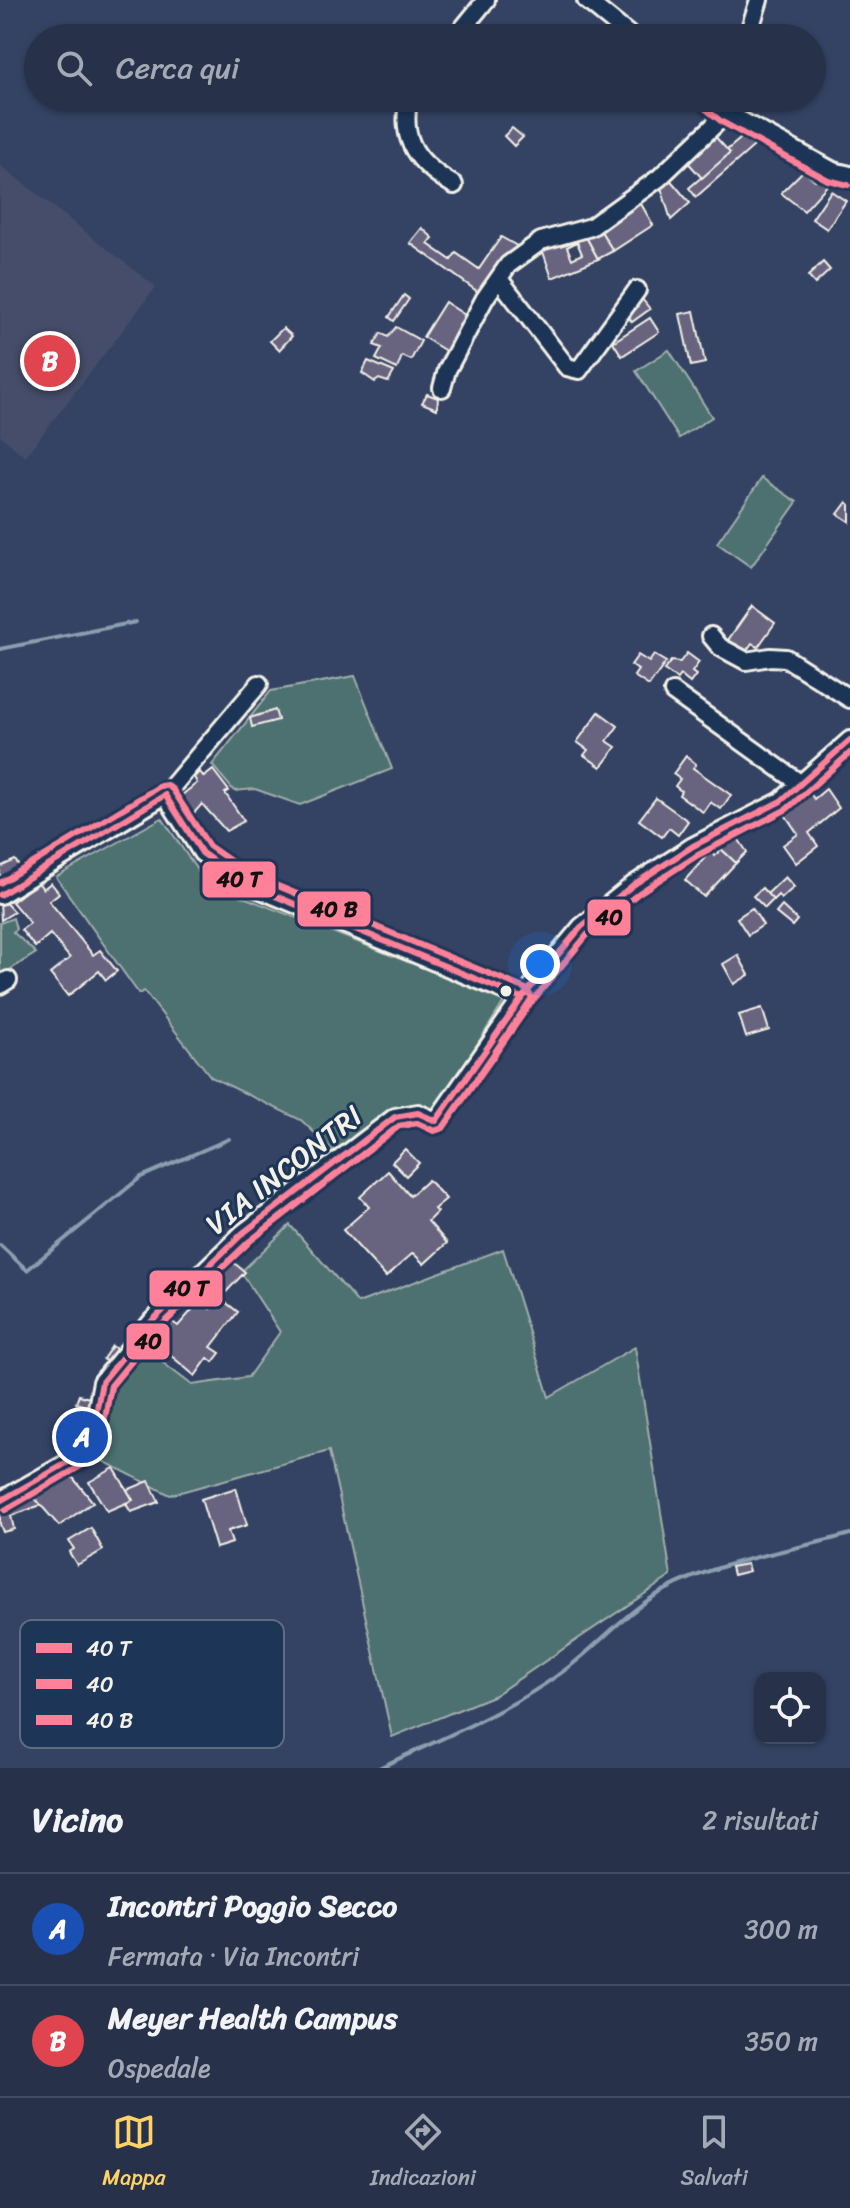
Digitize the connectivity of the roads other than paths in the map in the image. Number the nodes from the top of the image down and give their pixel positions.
1 (486, 0) edge
2 (586, 0) edge
3 (759, 0) edge
4 (466, 24) edge
5 (616, 24) edge
6 (751, 24) edge
7 (406, 112) edge
8 (723, 112) edge
9 (739, 112) edge
10 (850, 175) edge
11 (454, 185) dead end
12 (499, 279) junction
13 (637, 290) dead end
14 (442, 388) dead end
15 (711, 636) dead end
16 (259, 684) dead end
17 (673, 692) dead end
18 (850, 699) edge
19 (850, 740) edge
20 (801, 784) junction
21 (165, 795) junction
22 (0, 895) edge
23 (522, 998) junction
24 (0, 1501) edge

1 - 4 street
2 - 5 street
3 - 6 street
7 - 11 street
8 - 12 street
9 - 10 street
12 - 13 street
12 - 14 street
15 - 18 street
16 - 21 street
17 - 20 street
19 - 20 street, VIA INCONTRI
20 - 23 street, VIA INCONTRI
21 - 22 street
21 - 23 street
23 - 24 street, VIA INCONTRI

